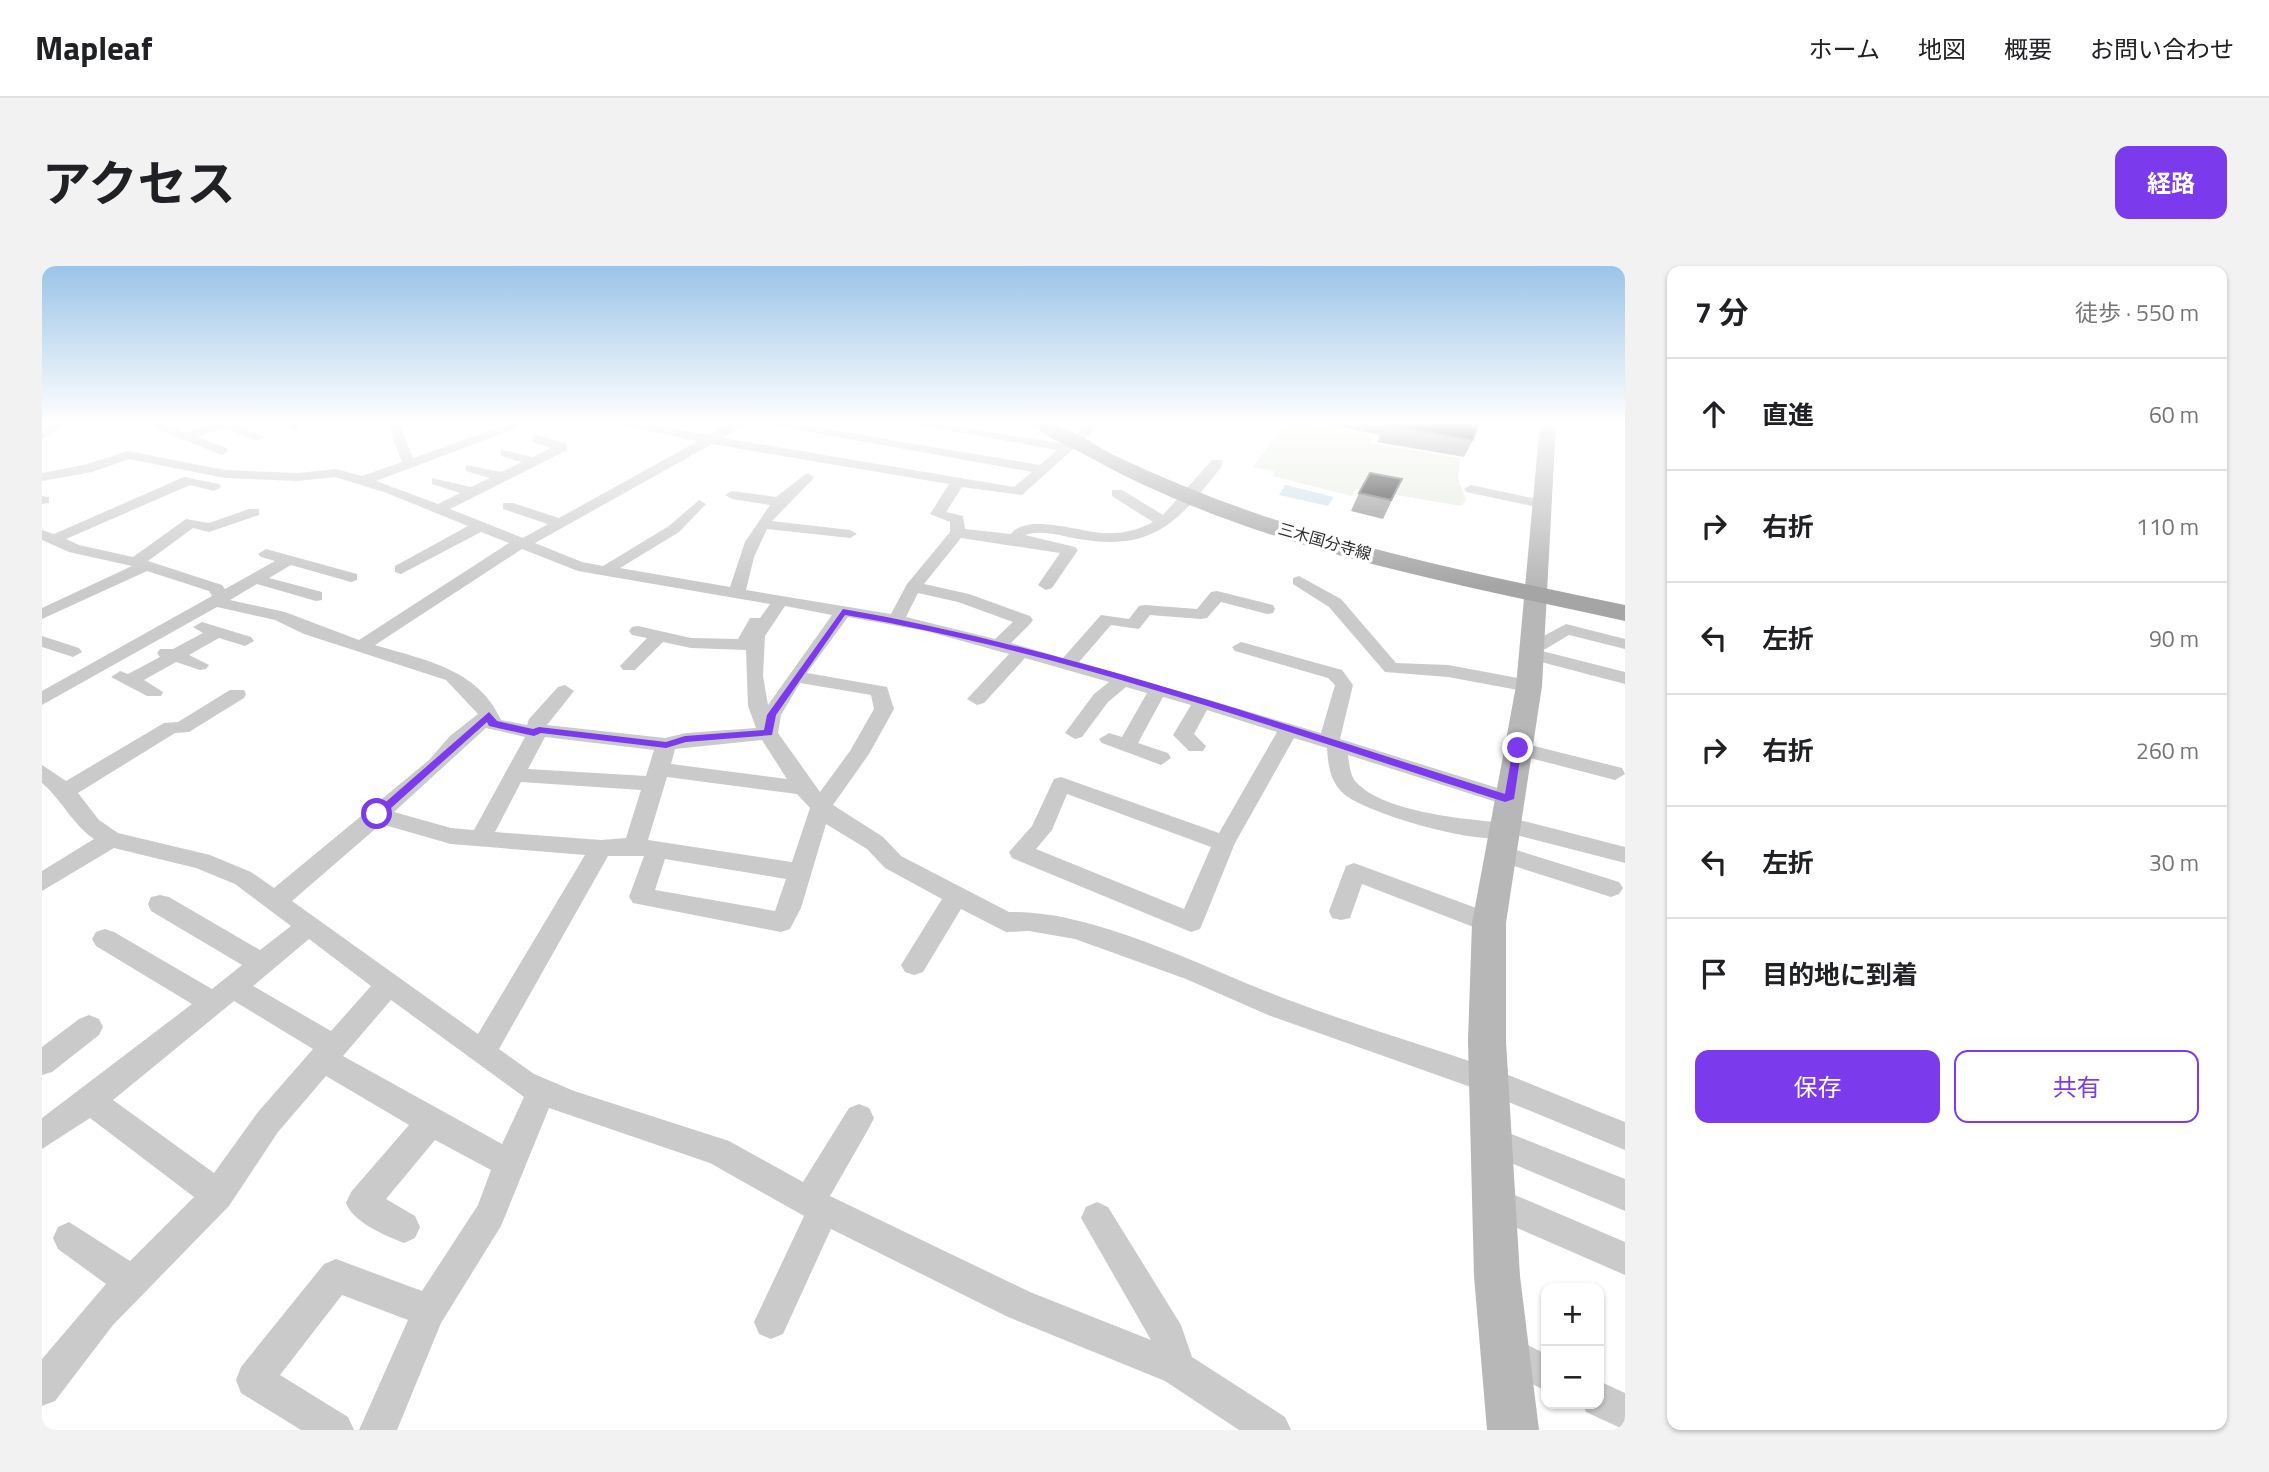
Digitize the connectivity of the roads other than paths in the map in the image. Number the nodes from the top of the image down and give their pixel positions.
1 (350, 477) edge
2 (372, 477) edge
3 (502, 477) edge
4 (644, 477) edge
5 (807, 477) dead end
6 (929, 477) edge
7 (1034, 477) edge
8 (1142, 477) edge
9 (1206, 477) edge
10 (1543, 477) edge
11 (362, 481) junction
12 (437, 481) dead end
13 (956, 482) junction
14 (1471, 489) dead end
15 (253, 491) dead end
16 (471, 492) junction
17 (1116, 494) dead end
18 (732, 495) dead end
19 (1190, 498) junction
20 (778, 502) junction
21 (699, 504) dead end
22 (1541, 504) junction
23 (508, 506) dead end
24 (439, 509) junction
25 (254, 512) dead end
26 (561, 523) junction
27 (763, 524) junction
28 (1163, 524) junction
29 (480, 526) junction
30 (957, 533) junction
31 (850, 534) dead end
32 (47, 537) edge
33 (1016, 539) junction
34 (522, 543) junction
35 (266, 554) dead end
36 (289, 560) junction
37 (141, 564) junction
38 (401, 569) dead end
39 (605, 571) junction
40 (351, 577) dead end
41 (256, 579) junction
42 (1299, 582) dead end
43 (1046, 585) dead end
44 (913, 587) junction
45 (737, 594) junction
46 (1537, 594) junction
47 (316, 596) dead end
48 (218, 600) junction
49 (776, 600) junction
50 (1267, 609) dead end
51 (843, 612) junction
52 (1625, 613) edge
53 (42, 614) edge
54 (183, 620) junction
55 (896, 621) junction
56 (638, 631) dead end
57 (217, 632) junction
58 (659, 636) junction
59 (46, 637) edge
60 (245, 641) dead end
61 (140, 644) junction
62 (1625, 644) edge
63 (363, 645) junction
64 (999, 645) junction
65 (1241, 647) dead end
66 (1022, 651) junction
67 (73, 652) dead end
68 (174, 656) junction
69 (1068, 663) junction
70 (1531, 663) junction
71 (200, 665) dead end
72 (629, 666) dead end
73 (98, 668) junction
74 (795, 677) junction
75 (1625, 678) edge
76 (1122, 680) junction
77 (129, 681) junction
78 (980, 688) dead end
79 (1158, 690) junction
80 (565, 691) dead end
81 (154, 692) dead end
82 (237, 694) dead end
83 (42, 699) edge
84 (1202, 702) junction
85 (489, 715) junction
86 (1289, 730) junction
87 (537, 731) junction
88 (768, 733) junction
89 (1074, 733) dead end
90 (1333, 744) junction
91 (666, 745) junction
92 (1196, 746) dead end
93 (1518, 748) junction
94 (1161, 758) dead end
95 (42, 772) edge
96 (1615, 773) dead end
97 (513, 775) junction
98 (656, 776) junction
99 (803, 788) junction
100 (65, 791) junction
101 (821, 806) junction
102 (377, 814) junction
103 (1504, 827) junction
104 (111, 839) junction
105 (480, 839) junction
106 (1224, 843) junction
107 (1590, 846) junction
108 (601, 848) junction
109 (646, 848) junction
110 (1625, 855) edge
111 (799, 872) junction
112 (42, 883) edge
113 (957, 894) junction
114 (274, 902) junction
115 (160, 904) dead end
116 (1340, 911) dead end
117 (1489, 923) junction
118 (307, 927) junction
119 (105, 939) dead end
120 (261, 964) junction
121 (914, 965) dead end
122 (388, 985) junction
123 (223, 995) junction
124 (89, 1027) dead end
125 (326, 1052) junction
126 (482, 1053) junction
127 (42, 1063) edge
128 (1489, 1081) junction
129 (542, 1090) junction
130 (90, 1101) junction
131 (859, 1118) dead end
132 (431, 1122) junction
133 (42, 1135) edge
134 (1625, 1136) edge
135 (1491, 1140) junction
136 (509, 1163) junction
137 (218, 1195) junction
138 (1625, 1195) edge
139 (1494, 1202) junction
140 (817, 1206) junction
141 (1097, 1218) dead end
142 (404, 1227) dead end
143 (69, 1238) dead end
144 (1625, 1259) edge
145 (130, 1281) junction
146 (429, 1311) junction
147 (771, 1322) dead end
148 (1505, 1352) junction
149 (1177, 1368) junction
150 (1541, 1370) edge
151 (42, 1388) edge
152 (1604, 1402) edge
153 (1625, 1412) edge
154 (335, 1430) edge
155 (378, 1430) edge
156 (1272, 1430) edge
157 (1513, 1430) edge

1 - 11 street
2 - 11 street
3 - 16 street
4 - 26 street
5 - 20 street
6 - 13 street
7 - 13 street
8 - 19 main road, 三木国分寺線
9 - 19 street
10 - 22 street
11 - 24 street
12 - 16 street
13 - 30 street
14 - 22 street
15 - 32 street
16 - 24 street
17 - 28 street
18 - 20 street
19 - 28 street
19 - 46 main road, 三木国分寺線
20 - 27 street
21 - 39 street
22 - 46 street
23 - 26 street
24 - 29 street
25 - 37 street
26 - 34 street
27 - 31 street
27 - 45 street
28 - 33 street
29 - 34 street
29 - 38 street
30 - 33 street
30 - 44 street
32 - 37 street
33 - 43 street
34 - 39 street
34 - 63 street
35 - 36 street
36 - 40 street
36 - 41 street
37 - 48 street
37 - 53 street
39 - 45 street
41 - 47 street
41 - 48 street
42 - 70 street
44 - 55 street
44 - 64 street
45 - 49 street
46 - 52 main road, 三木国分寺線
46 - 70 street
48 - 54 street
48 - 63 street
49 - 51 street
49 - 58 street
49 - 88 street
50 - 69 street
51 - 55 street
51 - 74 street
54 - 57 street
54 - 61 street
55 - 64 street
56 - 58 street
57 - 60 street
57 - 68 street
58 - 72 street
59 - 67 street
61 - 68 street
61 - 73 street
62 - 70 street
63 - 85 street
64 - 66 street
65 - 90 street
66 - 69 street
66 - 78 street
68 - 71 street
68 - 77 street
69 - 76 street
70 - 75 street
70 - 93 street
73 - 77 street
73 - 83 street
74 - 88 street
74 - 101 street
76 - 79 street
76 - 89 street
77 - 81 street
79 - 84 street
79 - 94 street
80 - 87 street
82 - 100 street
84 - 86 street
84 - 92 street
85 - 87 street
85 - 102 street
86 - 90 street
86 - 106 street
87 - 91 street
87 - 97 street
88 - 91 street
88 - 99 street
90 - 103 street
90 - 103 street
91 - 98 street
93 - 96 street
93 - 103 street
95 - 100 street
97 - 98 street
97 - 105 street
98 - 99 street
98 - 109 street
99 - 101 street
100 - 104 street
101 - 111 street
101 - 113 street
102 - 105 street
102 - 114 street
103 - 107 street
103 - 107 street
103 - 117 street
104 - 112 street
104 - 114 street
105 - 108 street
106 - 106 street
107 - 110 street
108 - 109 street
108 - 126 street
109 - 111 street
109 - 111 street
113 - 121 street
113 - 128 street
114 - 118 street
115 - 120 street
116 - 117 street
117 - 128 street
118 - 120 street
118 - 122 street
119 - 123 street
120 - 123 street
122 - 125 street
122 - 126 street
123 - 125 street
123 - 130 street
124 - 127 street
125 - 132 street
125 - 137 street
126 - 129 street
128 - 134 street
128 - 135 street
129 - 136 street
129 - 140 street
130 - 133 street
130 - 137 street
131 - 140 street
132 - 136 street
132 - 142 street
135 - 138 street
135 - 139 street
136 - 146 street
137 - 145 street
139 - 144 street
139 - 148 street
140 - 147 street
140 - 149 street
141 - 149 street
143 - 145 street
145 - 151 street
146 - 154 street
146 - 155 street
148 - 150 street
148 - 157 street
149 - 156 street
152 - 153 street

